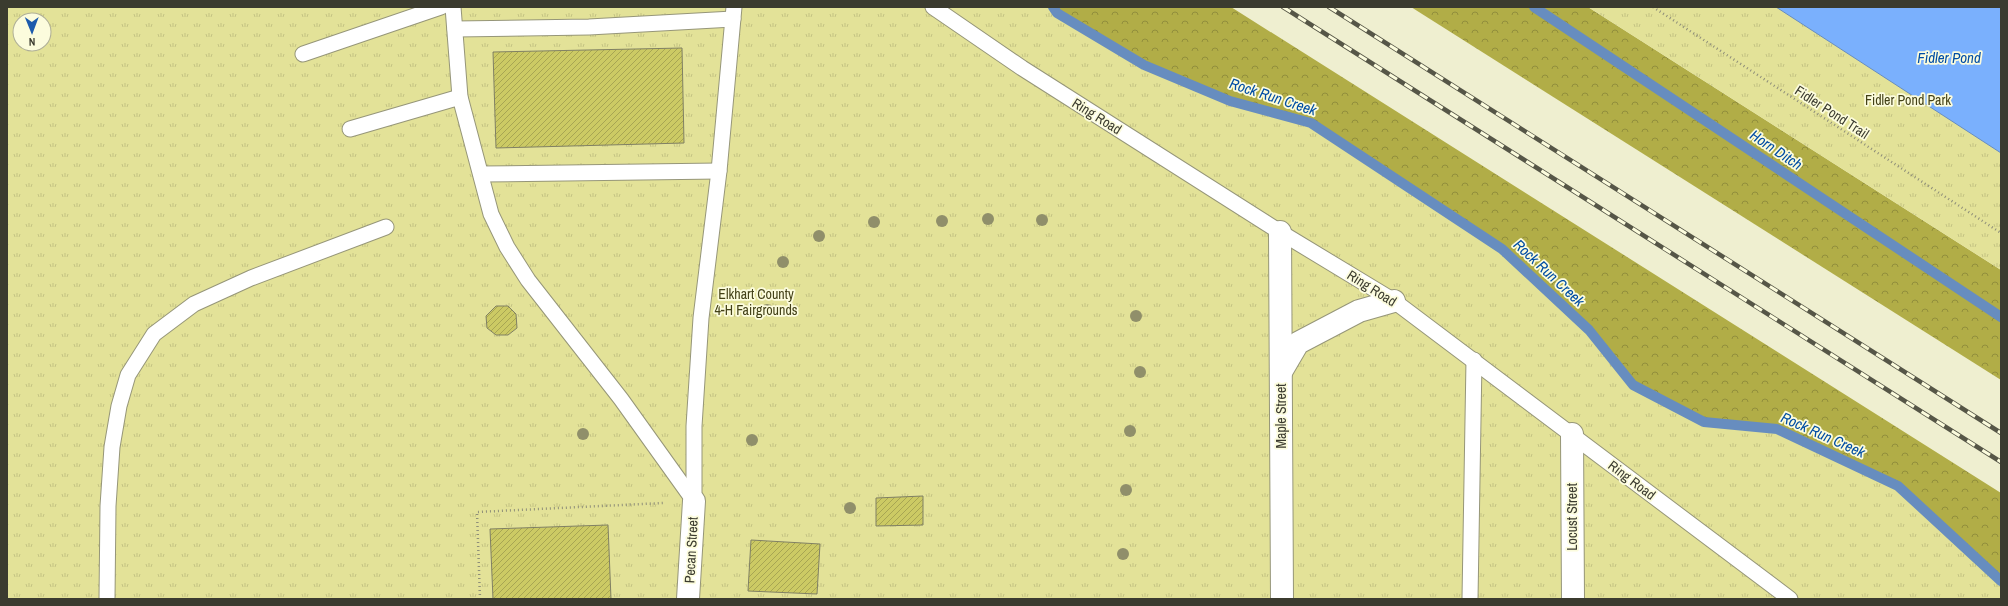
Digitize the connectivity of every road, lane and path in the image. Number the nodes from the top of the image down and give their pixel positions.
1 (441, 7) edge
2 (453, 7) edge
3 (933, 7) edge
4 (1652, 7) edge
5 (733, 13) edge
6 (454, 29) junction
7 (303, 54) dead end
8 (460, 96) junction
9 (350, 128) dead end
10 (719, 171) junction
11 (481, 174) junction
12 (386, 226) dead end
13 (1280, 232) junction
14 (2001, 234) edge
15 (1394, 301) junction
16 (1474, 360) junction
17 (1281, 373) junction
18 (1572, 434) junction
19 (694, 501) junction
20 (107, 599) edge
21 (480, 599) edge
22 (688, 599) edge
23 (1282, 599) edge
24 (1470, 599) edge
25 (1573, 599) edge
26 (1790, 599) edge

1 - 7 lane
2 - 6 lane
3 - 13 lane, Ring Road
4 - 14 path, Fidler Pond Trail
5 - 6 lane
5 - 10 lane
6 - 8 lane
8 - 9 lane
8 - 11 lane
10 - 11 lane
10 - 19 lane
11 - 19 lane
12 - 20 lane
13 - 15 lane, Ring Road
13 - 17 street, Maple Street
15 - 16 lane, Ring Road
15 - 17 street
16 - 18 lane, Ring Road
16 - 24 lane
17 - 23 street, Maple Street
18 - 25 street, Locust Street
18 - 26 lane, Ring Road
19 - 21 path
19 - 22 street, Pecan Street

